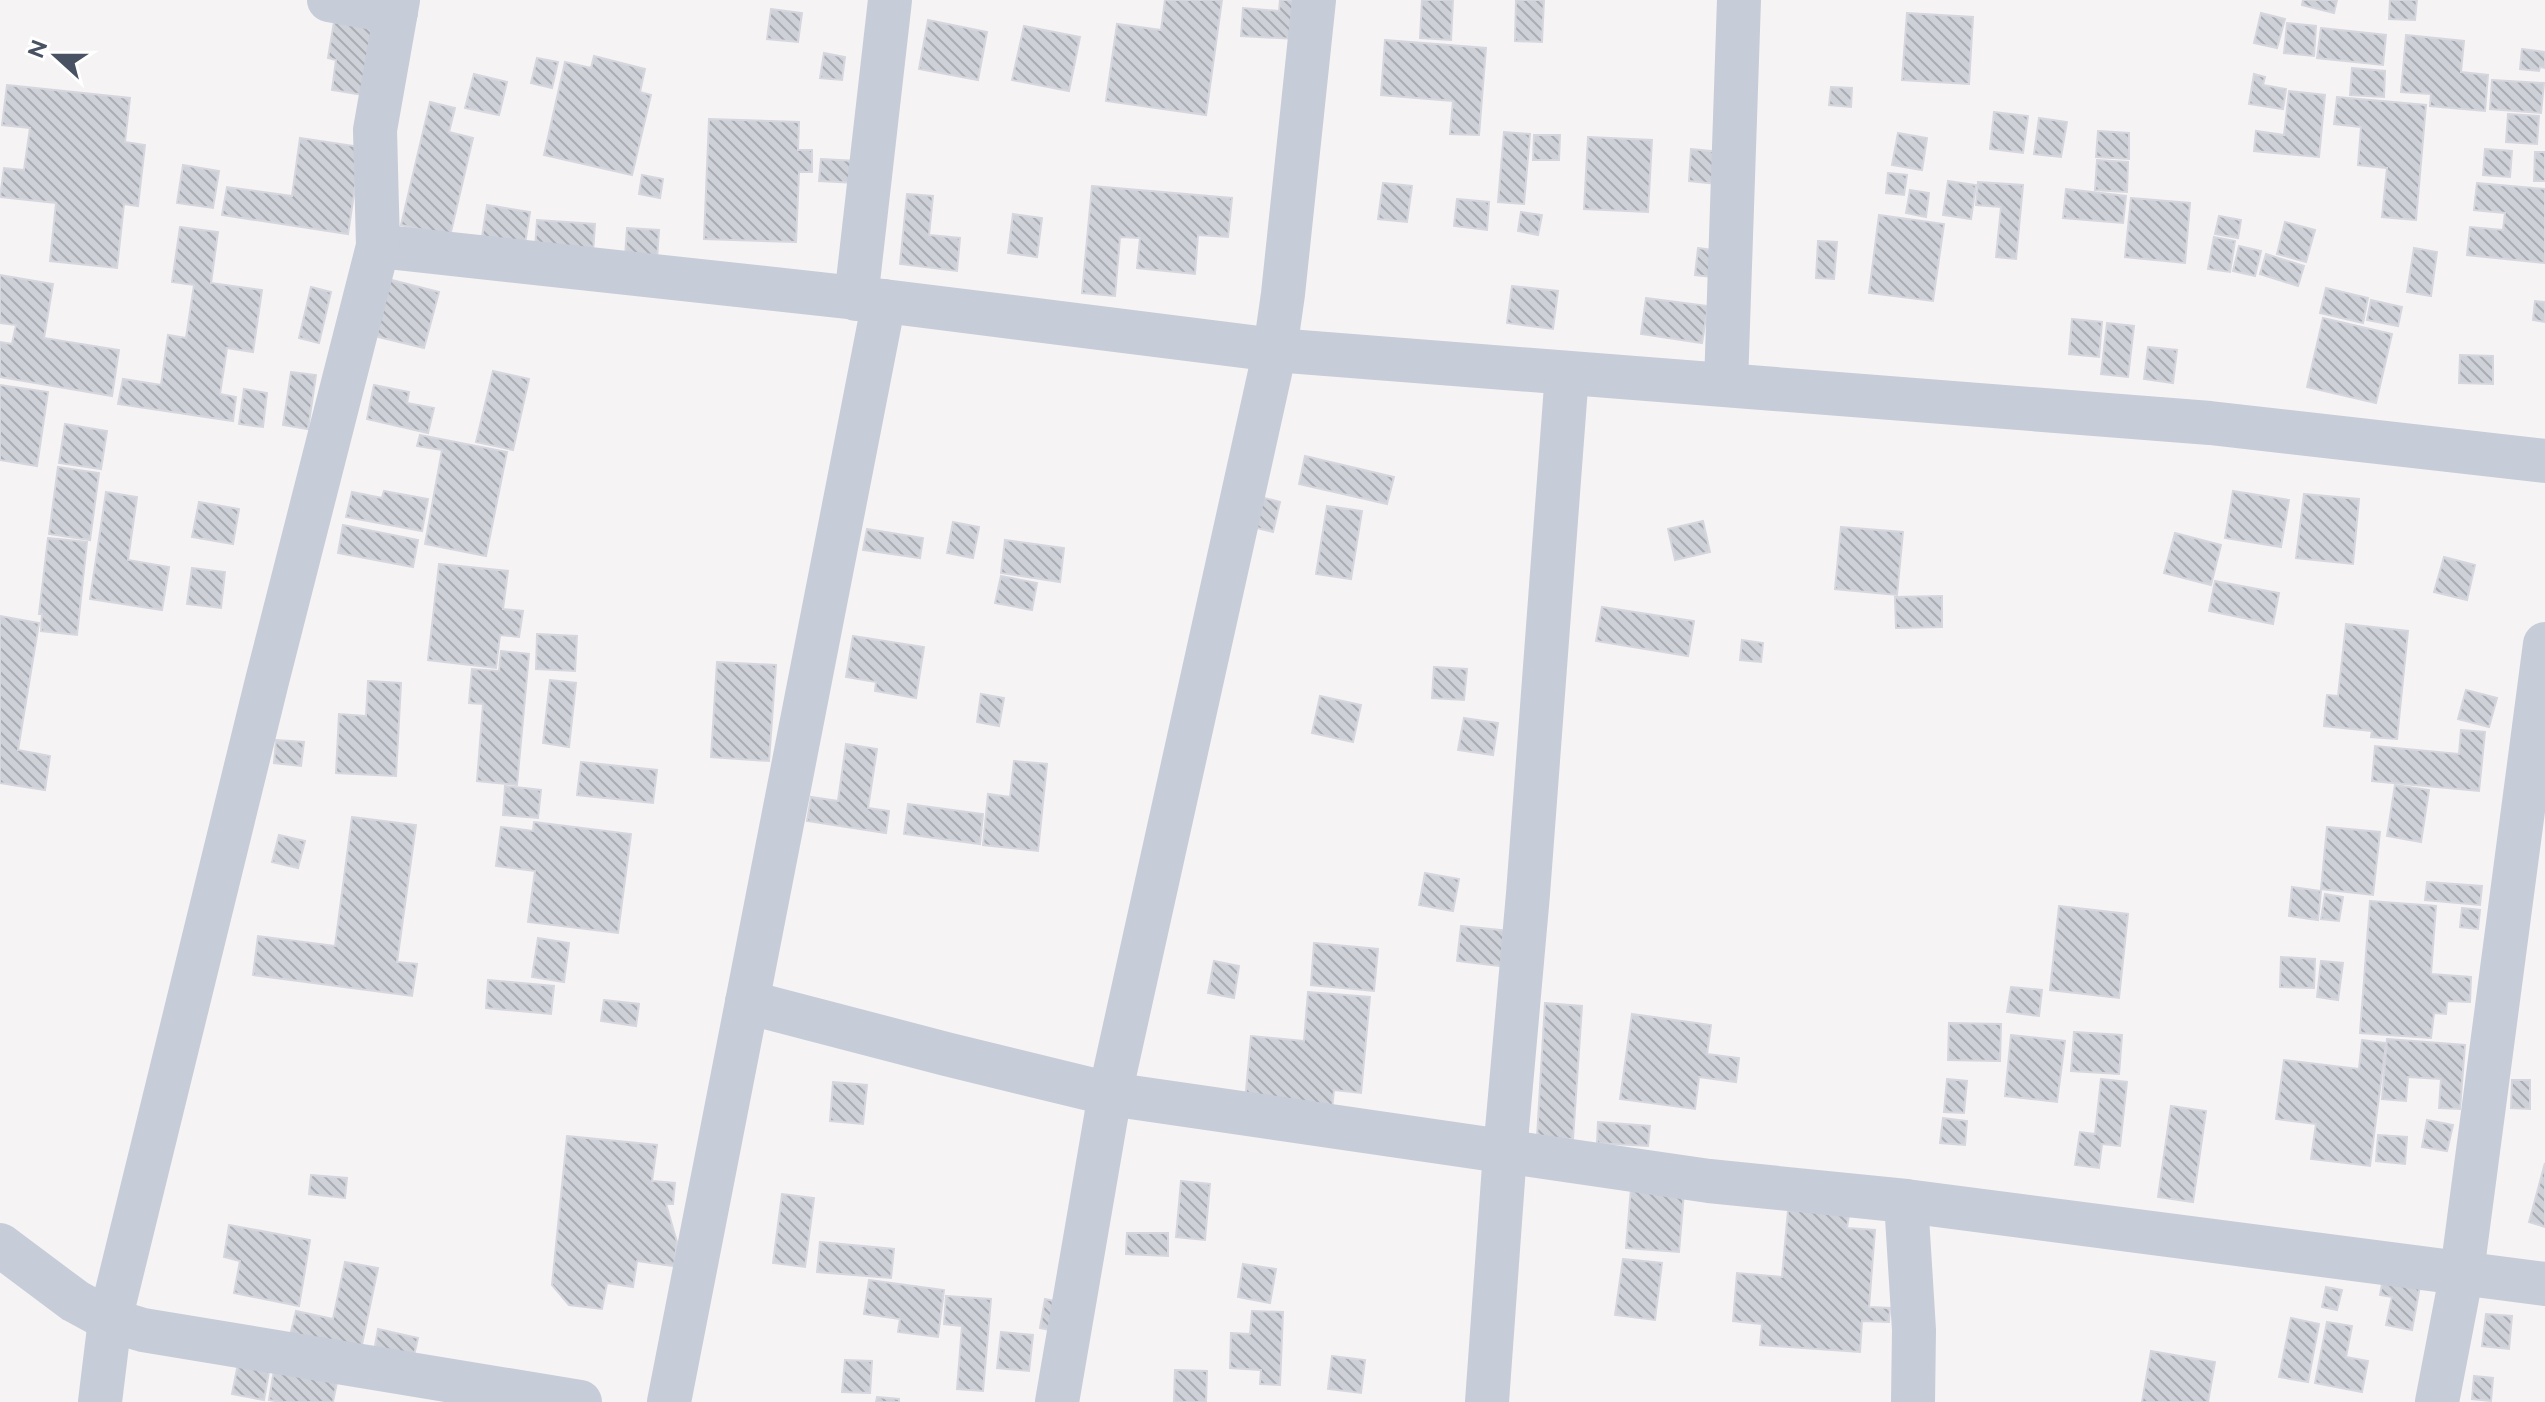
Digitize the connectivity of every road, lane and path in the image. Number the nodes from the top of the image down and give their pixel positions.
1 (329, 0) edge
2 (890, 0) edge
3 (1314, 0) edge
4 (1739, 0) edge
5 (397, 6) edge
6 (378, 246) junction
7 (870, 300) junction
8 (1275, 350) junction
9 (1567, 373) junction
10 (1726, 384) junction
11 (2545, 461) edge
12 (2545, 644) edge
13 (747, 1002) junction
14 (1110, 1094) junction
15 (1505, 1152) junction
16 (1906, 1201) junction
17 (0, 1245) edge
18 (2462, 1272) junction
19 (2545, 1284) edge
20 (110, 1320) junction
21 (100, 1402) edge
22 (580, 1402) edge
23 (669, 1402) edge
24 (1057, 1402) edge
25 (1487, 1402) edge
26 (1913, 1402) edge
27 (2437, 1402) edge

1 - 5 street
2 - 7 street
3 - 8 street
4 - 10 street
5 - 6 street
6 - 7 street
6 - 20 street
7 - 8 street
7 - 13 street
8 - 9 street
8 - 14 street
9 - 10 street
9 - 15 street
10 - 11 street
12 - 18 street
13 - 14 street
13 - 23 street
14 - 15 street
14 - 24 street
15 - 16 street
15 - 25 street
16 - 18 street
16 - 26 street
17 - 20 street
18 - 19 street
18 - 27 street
20 - 21 street
20 - 22 street

